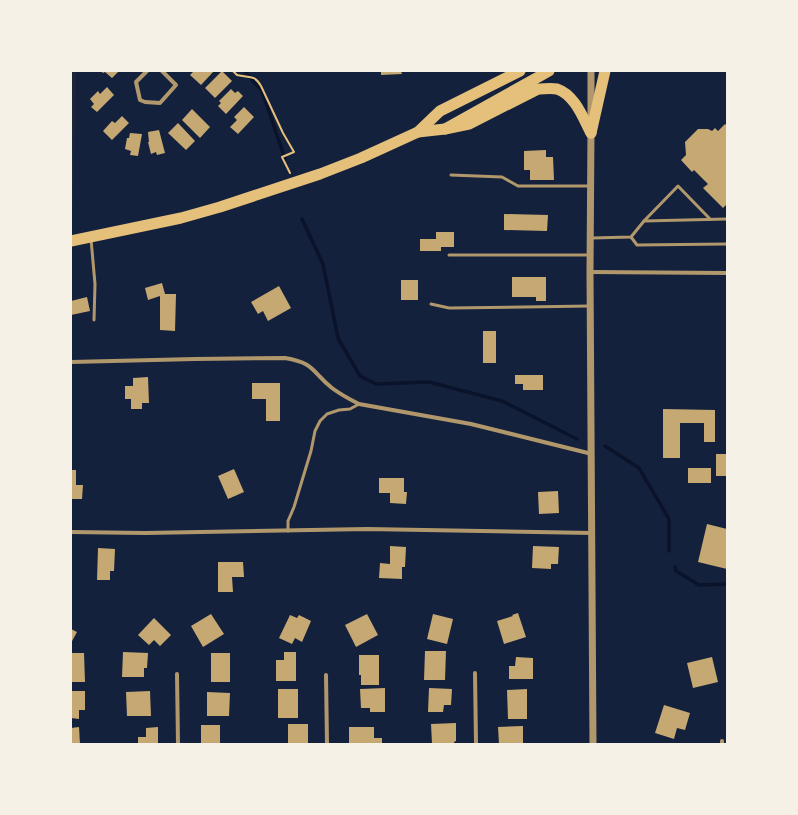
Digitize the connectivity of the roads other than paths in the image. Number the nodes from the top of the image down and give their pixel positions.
1 (147, 71) edge
2 (162, 71) edge
3 (520, 71) edge
4 (549, 71) edge
5 (591, 71) edge
6 (605, 71) edge
7 (445, 129) junction
8 (418, 132) junction
9 (591, 133) junction
10 (451, 175) dead end
11 (590, 186) junction
12 (710, 218) junction
13 (727, 218) edge
14 (644, 221) junction
15 (91, 237) junction
16 (630, 237) junction
17 (590, 238) junction
18 (71, 241) edge
19 (727, 244) edge
20 (449, 255) dead end
21 (590, 255) junction
22 (590, 272) junction
23 (727, 273) edge
24 (431, 304) dead end
25 (590, 306) junction
26 (94, 320) dead end
27 (71, 362) edge
28 (359, 404) junction
29 (592, 454) junction
30 (288, 531) junction
31 (71, 532) edge
32 (592, 533) junction
33 (475, 673) dead end
34 (177, 674) dead end
35 (326, 675) dead end
36 (178, 744) edge
37 (327, 744) edge
38 (476, 744) edge
39 (593, 744) edge

1 - 2 street
3 - 8 highway
4 - 7 highway
5 - 9 street
6 - 9 highway
7 - 8 highway
7 - 9 highway
8 - 15 highway
9 - 11 street
10 - 11 lane
11 - 17 street
12 - 13 lane
12 - 14 lane
12 - 14 lane
14 - 16 lane
15 - 18 highway
15 - 26 lane
16 - 17 lane
16 - 19 lane
17 - 21 street
20 - 21 lane
21 - 22 street
22 - 23 street
22 - 25 street
24 - 25 lane
25 - 29 street
27 - 28 street
28 - 29 street
28 - 30 lane
29 - 32 street
30 - 31 street
30 - 32 street
32 - 39 street
33 - 38 street
34 - 36 street
35 - 37 street

